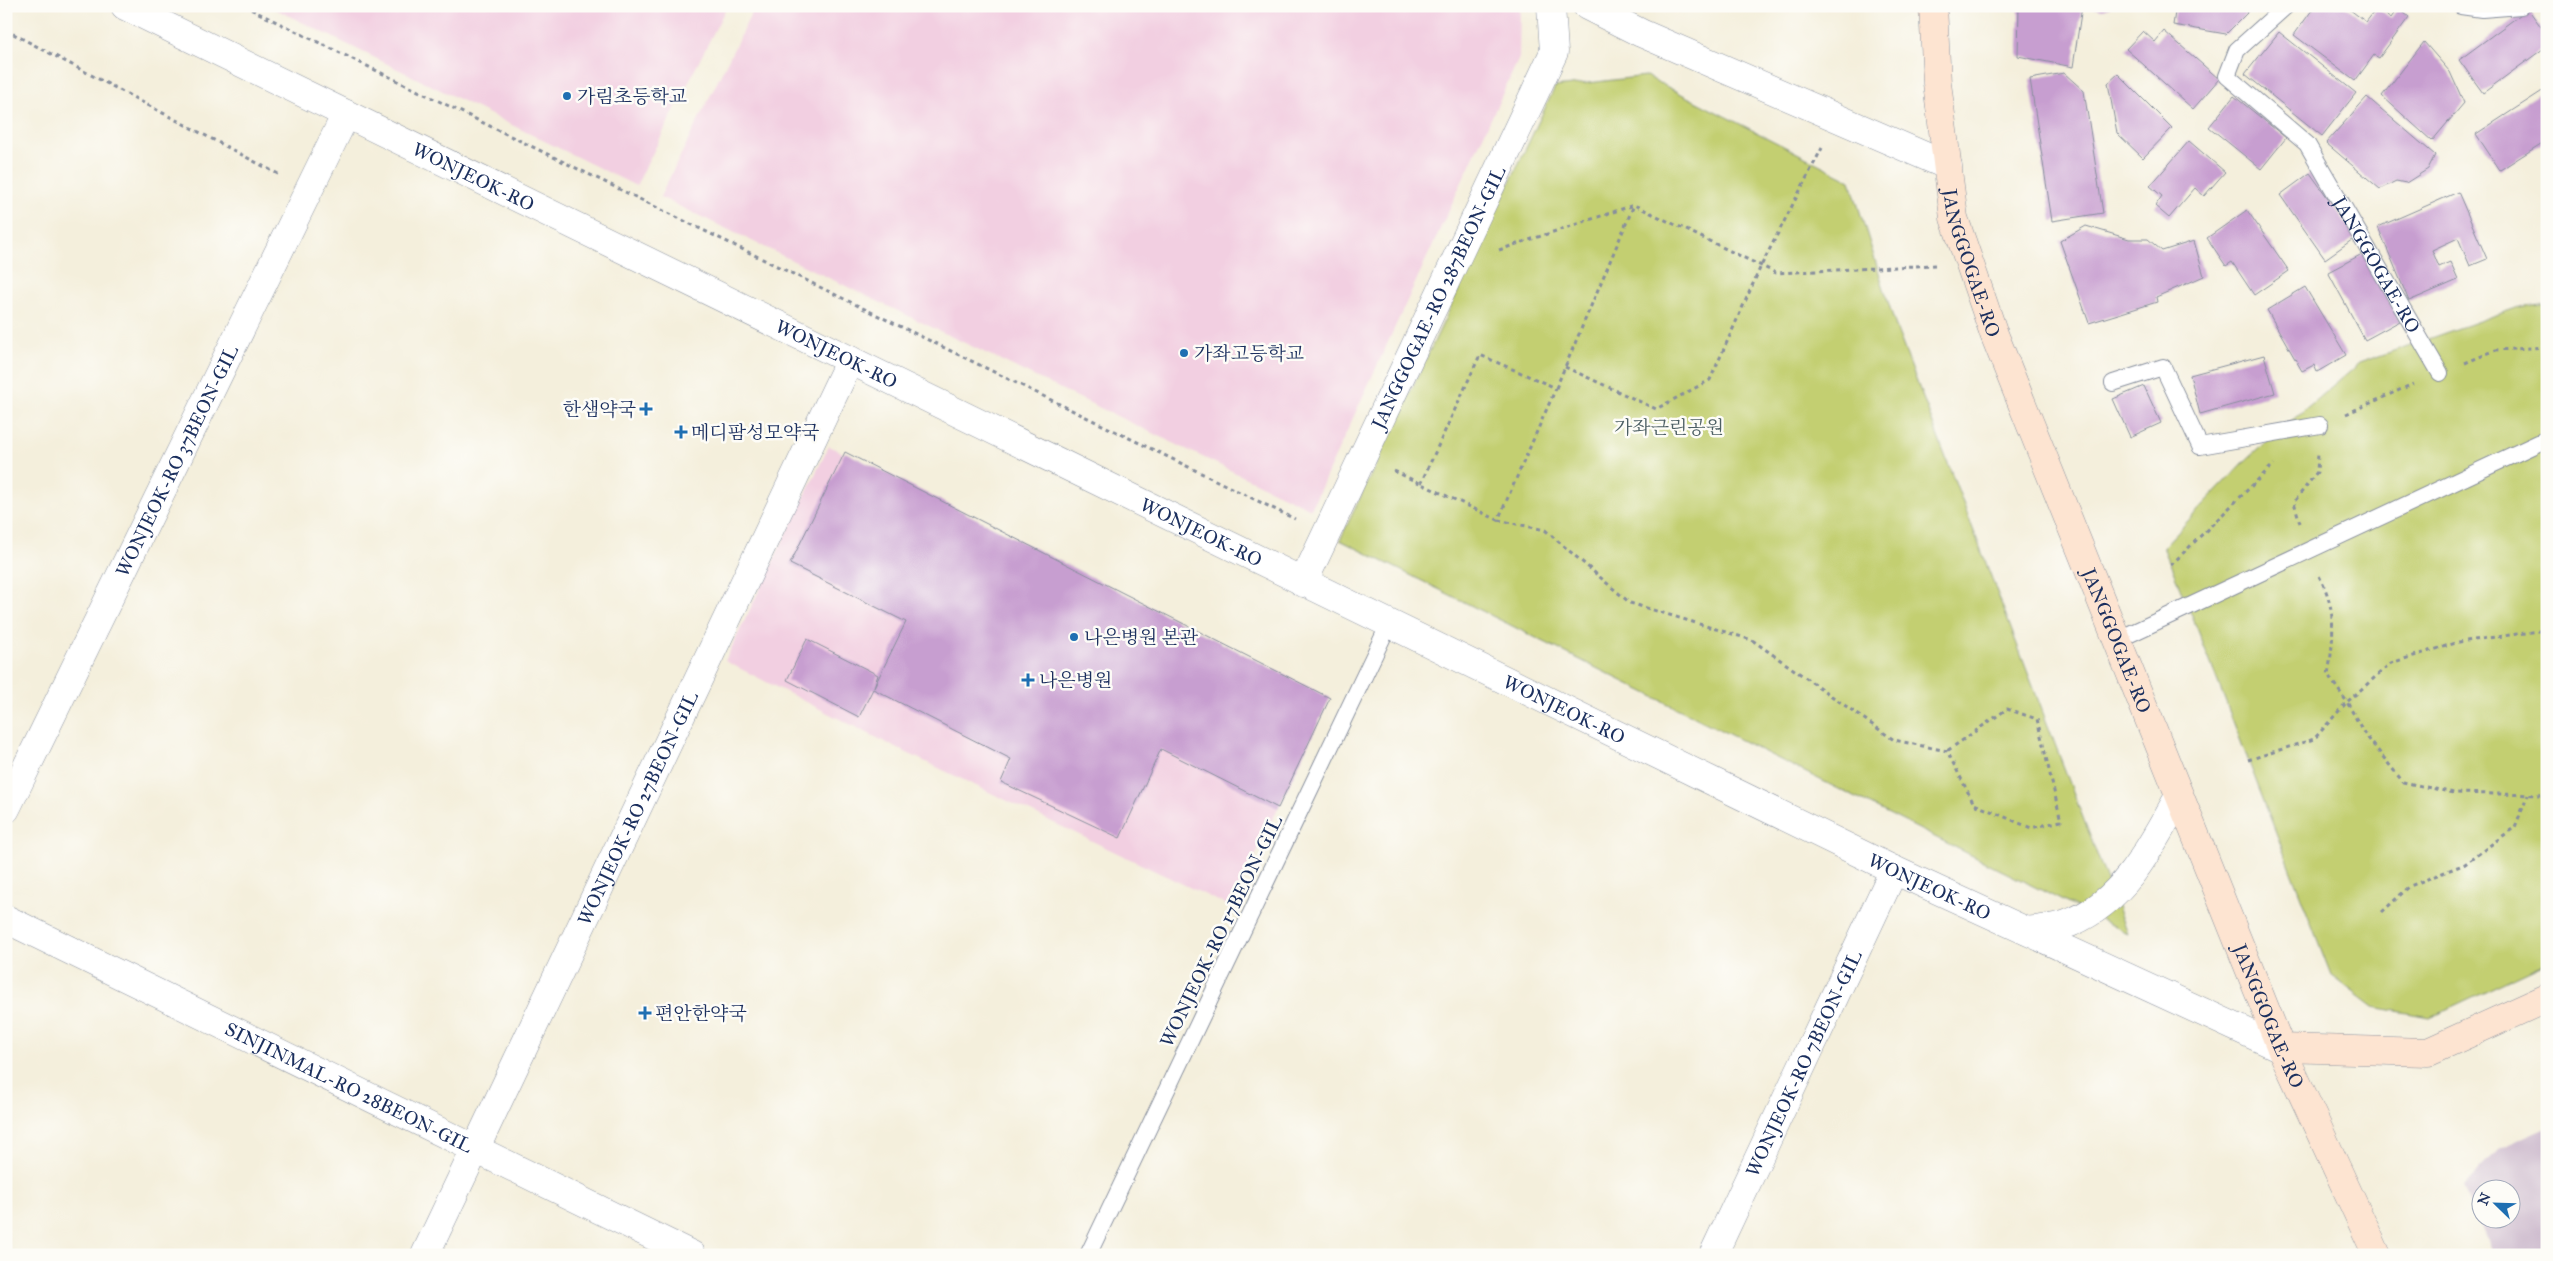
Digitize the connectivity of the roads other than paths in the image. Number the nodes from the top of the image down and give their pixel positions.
1 (125, 6) edge
2 (1551, 6) edge
3 (1587, 6) edge
4 (1932, 6) edge
5 (2286, 6) edge
6 (2461, 6) edge
7 (2521, 6) edge
8 (346, 114) junction
9 (1948, 166) junction
10 (850, 360) junction
11 (2440, 373) dead end
12 (2113, 383) dead end
13 (2320, 425) road end
14 (2547, 439) edge
15 (1303, 583) junction
16 (1389, 624) junction
17 (2117, 640) junction
18 (2180, 796) junction
19 (6, 809) edge
20 (1894, 870) junction
21 (6, 919) edge
22 (2028, 932) junction
23 (2547, 998) edge
24 (2281, 1048) junction
25 (475, 1148) junction
26 (425, 1255) edge
27 (692, 1255) edge
28 (1088, 1255) edge
29 (1713, 1255) edge
30 (2376, 1255) edge

1 - 8 street, WONJEOK-RO
2 - 15 street, JANGGOGAE-RO 287BEON-GIL
3 - 9 street
4 - 9 main road, JANGGOGAE-RO
5 - 11 lane, JANGGOGAE-RO
6 - 7 lane
8 - 10 street, WONJEOK-RO
8 - 19 street, WONJEOK-RO 37BEON-GIL
9 - 17 main road, JANGGOGAE-RO
10 - 15 street, WONJEOK-RO
10 - 25 street, WONJEOK-RO 27BEON-GIL
12 - 13 lane
14 - 17 lane
15 - 16 street, WONJEOK-RO
16 - 20 street, WONJEOK-RO
16 - 28 lane, WONJEOK-RO 17BEON-GIL
17 - 18 main road, JANGGOGAE-RO
18 - 22 street
18 - 24 main road, JANGGOGAE-RO
20 - 22 street, WONJEOK-RO
20 - 29 street, WONJEOK-RO 7BEON-GIL
21 - 25 street, SINJINMAL-RO 28BEON-GIL
22 - 24 street, WONJEOK-RO
23 - 24 main road
24 - 30 main road, JANGGOGAE-RO
25 - 26 street, WONJEOK-RO 27BEON-GIL
25 - 27 street, SINJINMAL-RO 28BEON-GIL

